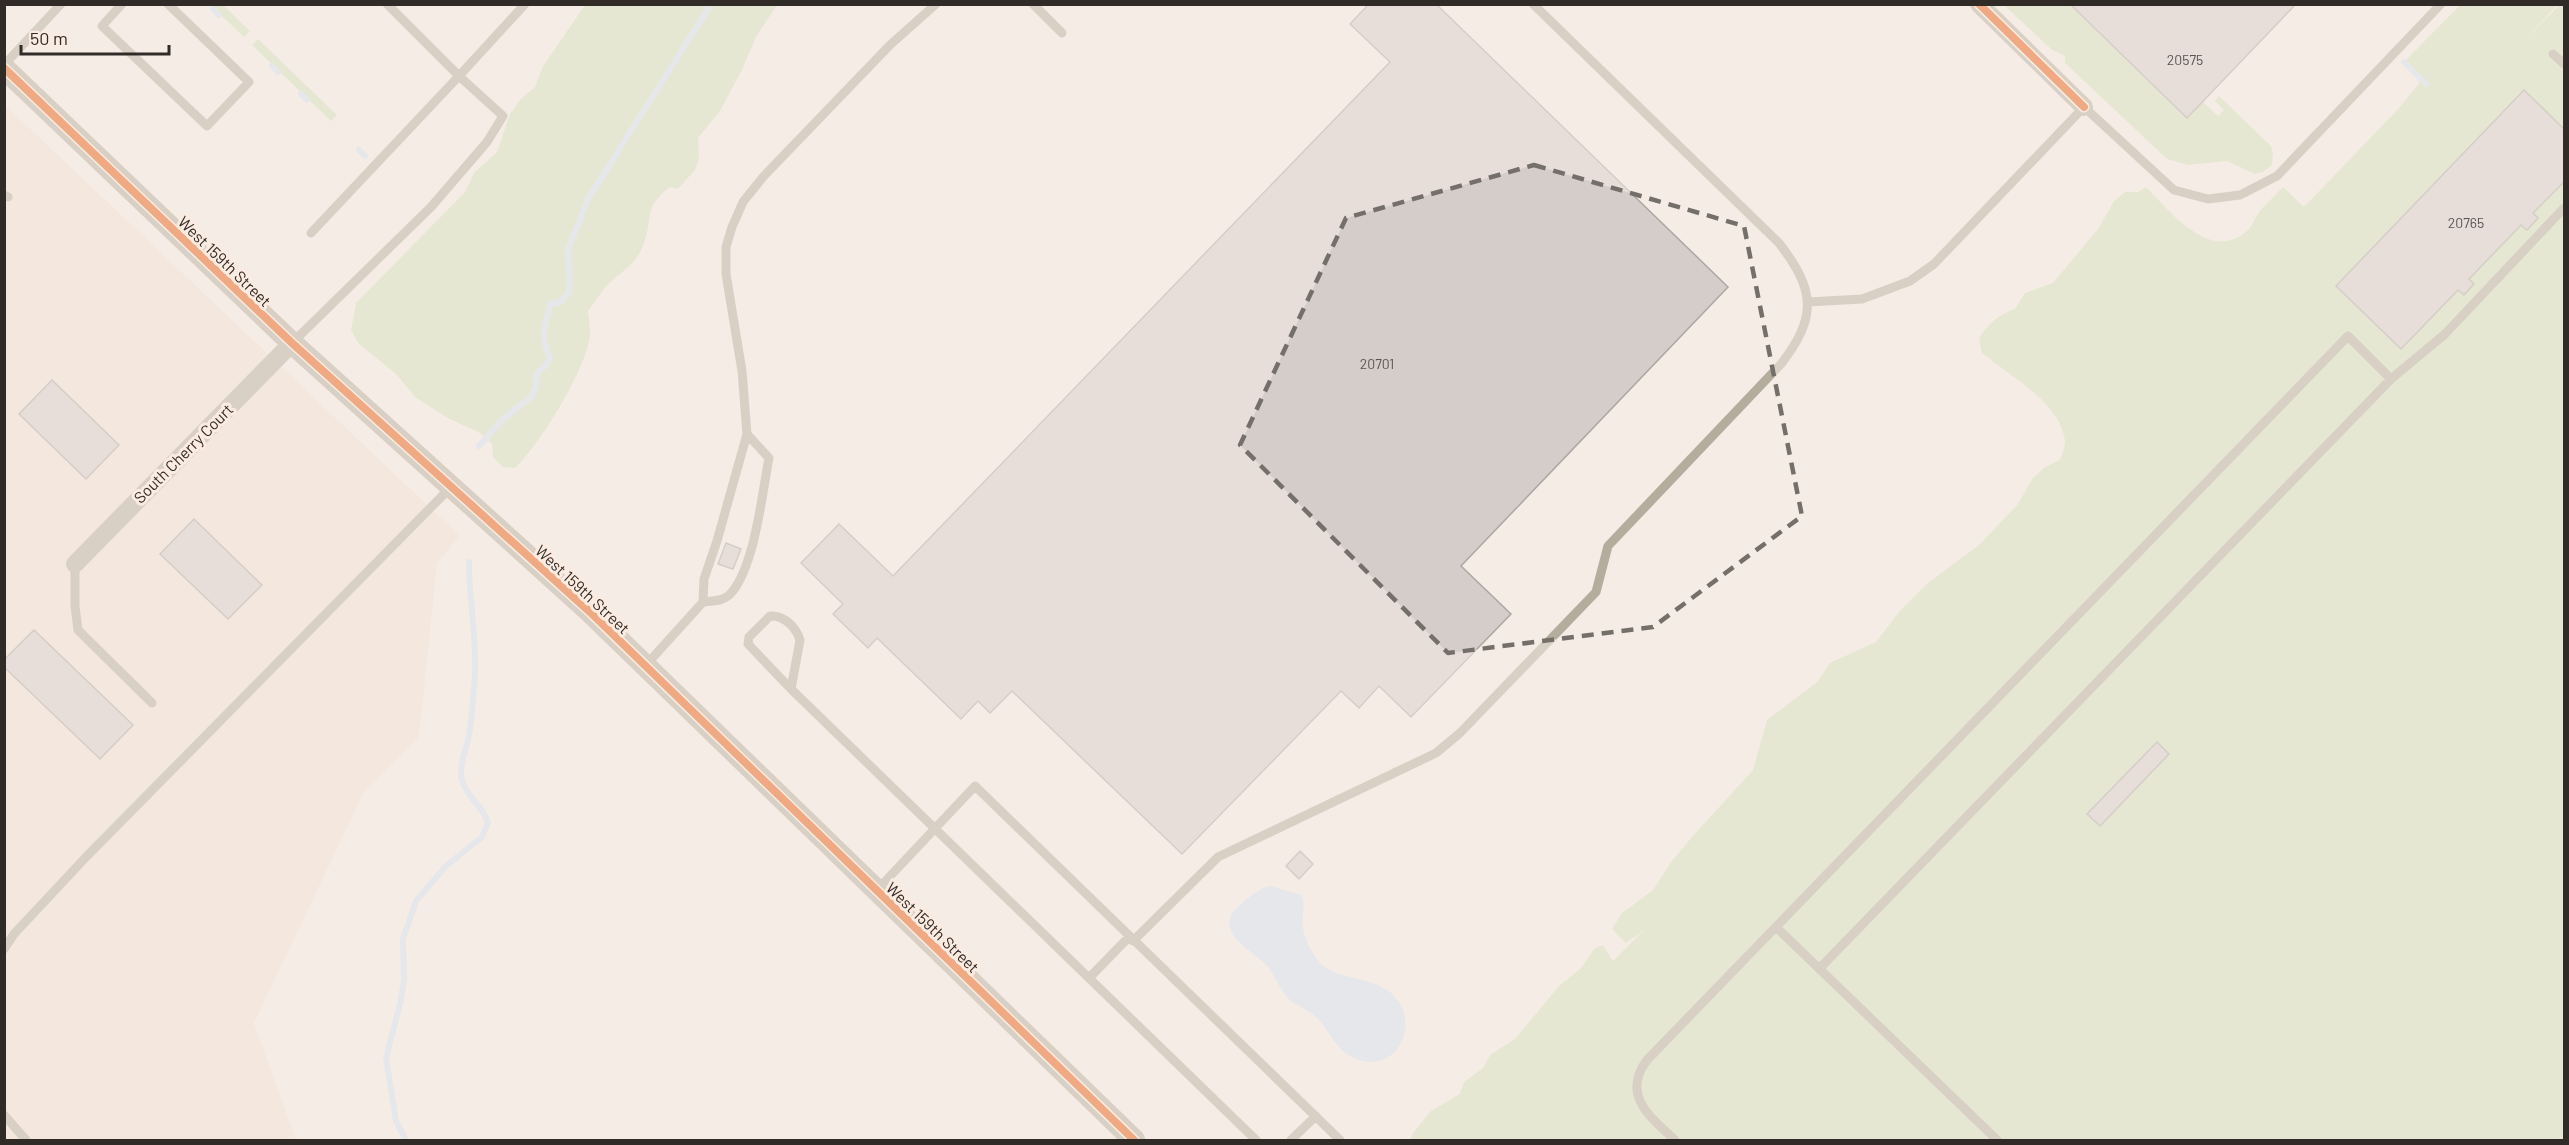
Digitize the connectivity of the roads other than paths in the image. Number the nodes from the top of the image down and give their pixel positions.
1 (62, 4) edge
2 (122, 4) edge
3 (168, 4) edge
4 (387, 4) edge
5 (525, 4) edge
6 (936, 4) edge
7 (1033, 4) edge
8 (1533, 4) edge
9 (1979, 4) edge
10 (2441, 4) edge
11 (1062, 33) dead end
12 (2553, 54) dead end
13 (2565, 64) edge
14 (4, 67) edge
15 (459, 76) junction
16 (2085, 107) junction
17 (2565, 208) edge
18 (311, 233) dead end
19 (1808, 302) junction
20 (292, 343) junction
21 (2391, 379) junction
22 (747, 434) junction
23 (452, 486) junction
24 (75, 564) joint
25 (703, 602) junction
26 (644, 666) junction
27 (792, 689) junction
28 (152, 703) dead end
29 (935, 828) junction
30 (876, 891) junction
31 (1776, 927) junction
32 (1131, 939) junction
33 (4, 949) edge
34 (1819, 969) junction
35 (1089, 978) junction
36 (4, 1115) edge
37 (1316, 1116) junction
38 (26, 1140) edge
39 (1134, 1140) edge
40 (1256, 1140) edge
41 (1291, 1140) edge
42 (1340, 1140) edge
43 (1675, 1140) edge
44 (1997, 1140) edge

1 - 14 lane
2 - 3 lane
4 - 15 lane
5 - 15 lane
6 - 22 lane
7 - 11 lane
8 - 19 lane
9 - 16 street
10 - 16 lane
12 - 13 lane
14 - 20 street, West 159th Street
15 - 18 lane
15 - 20 lane
16 - 19 lane
17 - 21 lane
19 - 32 lane
20 - 23 street, West 159th Street
20 - 24 street, South Cherry Court
21 - 31 lane
21 - 34 lane
22 - 25 lane
22 - 25 lane
23 - 26 street, West 159th Street
23 - 33 lane
24 - 28 lane
25 - 26 lane
26 - 30 street, West 159th Street
27 - 27 lane
27 - 29 lane
29 - 30 lane
29 - 32 lane
29 - 35 lane
30 - 39 street, West 159th Street
31 - 34 lane
31 - 43 lane
32 - 35 lane
32 - 37 lane
34 - 44 lane
35 - 40 lane
36 - 38 lane
37 - 41 lane
37 - 42 lane

